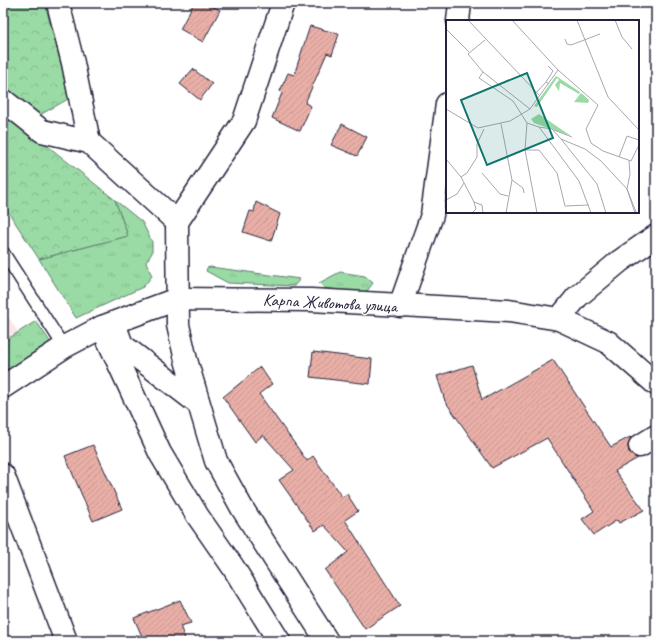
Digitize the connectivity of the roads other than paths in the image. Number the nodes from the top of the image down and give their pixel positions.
1 (58, 3) edge
2 (283, 3) edge
3 (460, 3) edge
4 (458, 20) edge
5 (3, 100) edge
6 (446, 111) edge
7 (89, 142) junction
8 (177, 222) junction
9 (656, 236) edge
10 (3, 252) edge
11 (178, 299) junction
12 (400, 306) junction
13 (559, 319) junction
14 (107, 324) junction
15 (64, 347) junction
16 (656, 384) edge
17 (3, 387) edge
18 (199, 404) junction
19 (3, 475) edge
20 (66, 641) edge
21 (279, 641) edge
22 (327, 641) edge

1 - 7 street
2 - 8 street
3 - 4 street
5 - 7 street
6 - 12 street
7 - 8 street
8 - 11 street
9 - 13 street
10 - 15 lane
11 - 12 street, Карпа Животова улица
11 - 14 street, Карпа Животова улица
11 - 18 street
12 - 13 street, Карпа Животова улица
13 - 16 street, Карпа Животова улица
14 - 15 street, Карпа Животова улица
14 - 18 street
14 - 21 street
15 - 17 street, Карпа Животова улица
18 - 22 street
19 - 20 street

